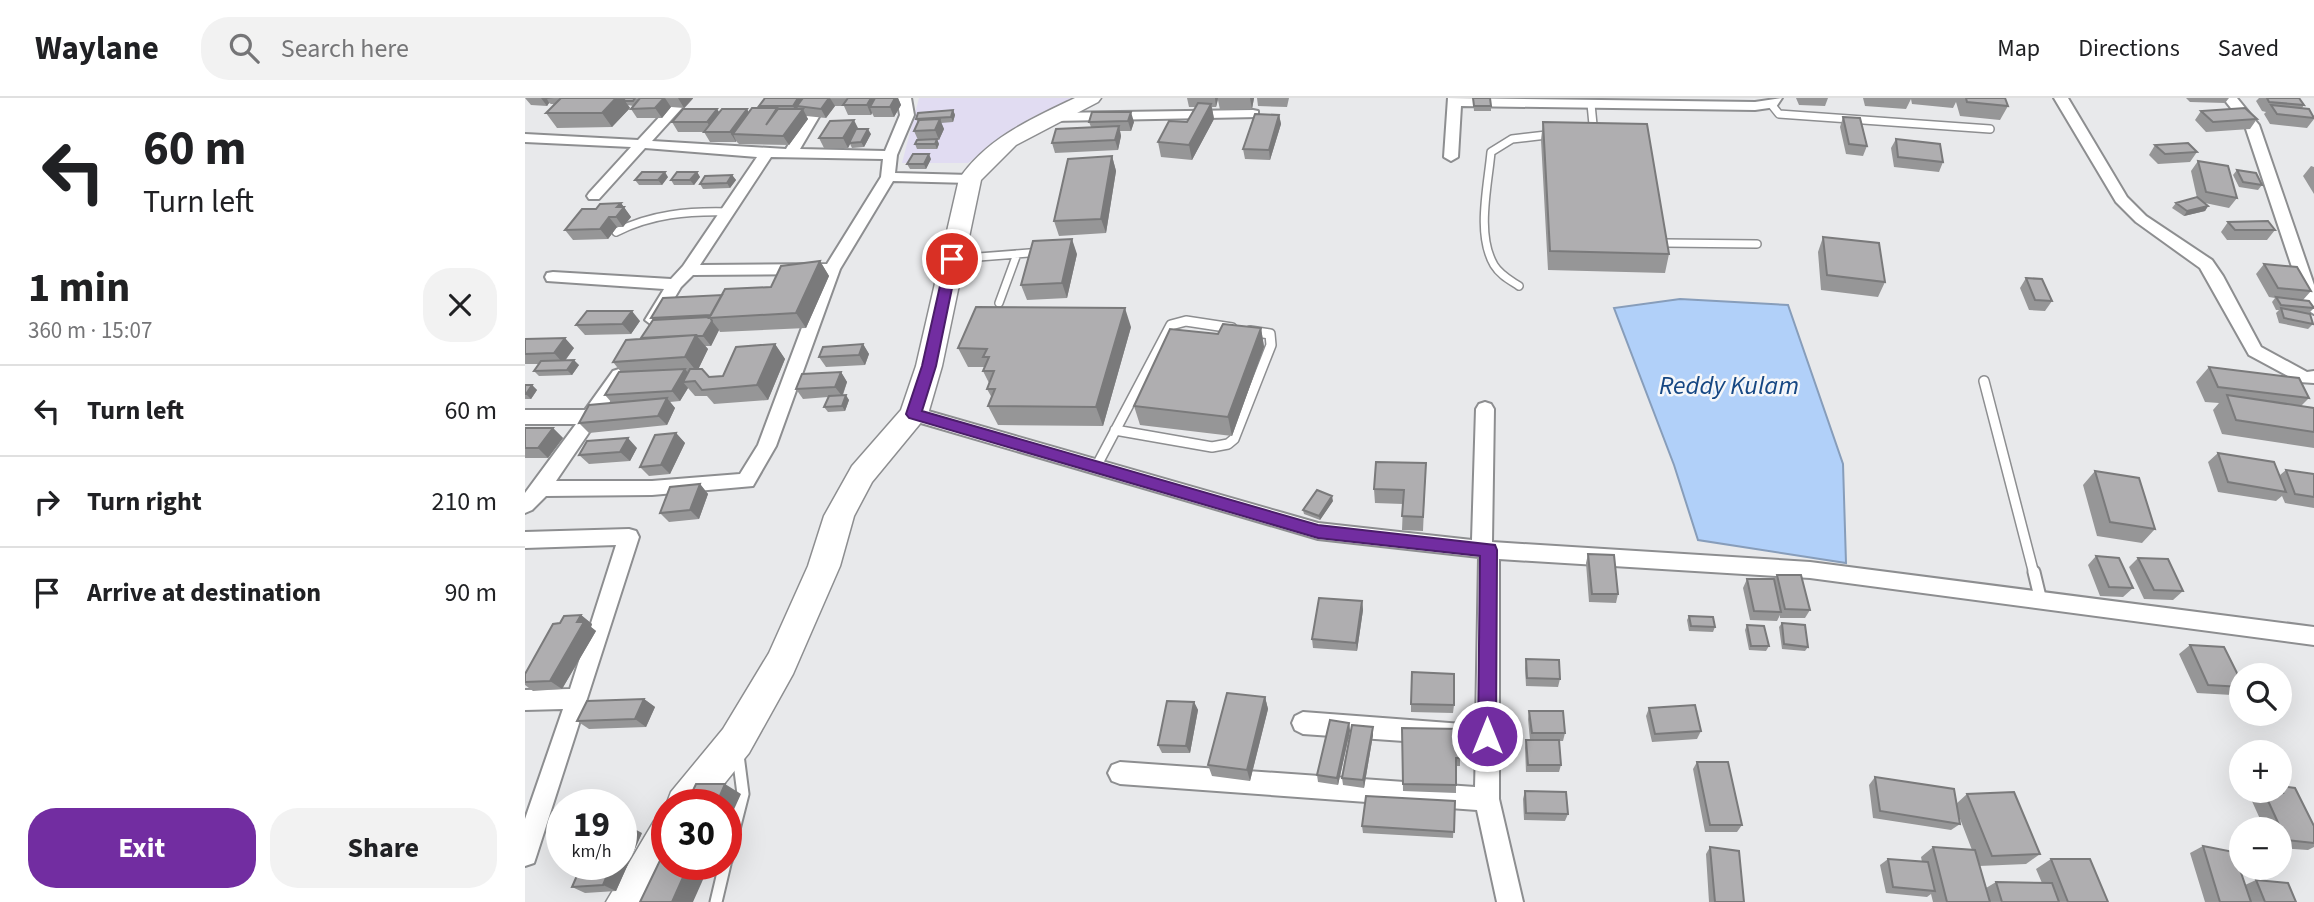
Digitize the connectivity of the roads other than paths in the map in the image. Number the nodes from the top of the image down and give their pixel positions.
1 (684, 98) edge
2 (823, 98) edge
3 (904, 98) edge
4 (1091, 98) edge
5 (2061, 98) edge
6 (2230, 98) edge
7 (1455, 100) edge
8 (1652, 101) edge
9 (1718, 101) edge
10 (1773, 101) edge
11 (1582, 102) edge
12 (1254, 114) edge
13 (1053, 117) junction
14 (1990, 129) dead end
15 (1567, 134) edge
16 (1581, 135) edge
17 (1594, 135) junction
18 (1606, 135) edge
19 (525, 138) edge
20 (643, 143) junction
21 (767, 153) junction
22 (791, 153) junction
23 (890, 155) junction
24 (1451, 157) dead end
25 (888, 177) junction
26 (970, 179) junction
27 (594, 196) dead end
28 (728, 212) junction
29 (1663, 231) edge
30 (616, 232) dead end
31 (1757, 244) dead end
32 (1045, 252) edge
33 (1017, 254) junction
34 (952, 259) junction
35 (832, 269) junction
36 (689, 270) junction
37 (553, 277) dead end
38 (675, 284) junction
39 (1519, 286) dead end
40 (999, 303) dead end
41 (2314, 309) edge
42 (641, 339) edge
43 (628, 360) edge
44 (2310, 377) edge
45 (1984, 381) dead end
46 (2314, 396) edge
47 (1485, 409) dead end
48 (914, 414) junction
49 (525, 417) edge
50 (590, 418) junction
51 (1115, 430) junction
52 (1096, 467) junction
53 (541, 489) junction
54 (525, 505) edge
55 (525, 540) edge
56 (1486, 549) junction
57 (2042, 602) junction
58 (2314, 636) edge
59 (578, 699) junction
60 (525, 700) edge
61 (1303, 723) dead end
62 (1487, 736) junction
63 (736, 740) junction
64 (1120, 773) dead end
65 (697, 789) edge
66 (742, 798) edge
67 (1487, 799) junction
68 (525, 854) edge
69 (651, 861) edge
70 (722, 880) edge
71 (1515, 901) edge
72 (626, 902) edge
73 (716, 902) edge

1 - 20 street
2 - 22 street
3 - 23 street
4 - 13 main road
5 - 44 street
6 - 41 street
7 - 11 street
7 - 24 street
8 - 9 street
8 - 11 street
9 - 10 street
10 - 14 lane
11 - 17 lane
12 - 13 street
13 - 26 main road
15 - 39 lane
16 - 17 lane
17 - 18 lane
19 - 20 street
20 - 21 street
20 - 27 street
21 - 22 street
21 - 28 street
22 - 23 street
23 - 25 street
25 - 26 street
25 - 35 street
26 - 34 main road
28 - 30 lane
28 - 36 street
29 - 31 lane
32 - 33 lane
33 - 34 lane
33 - 40 lane
34 - 48 main road
35 - 36 street
35 - 53 street
36 - 38 street
37 - 38 street
38 - 42 street
43 - 50 street
44 - 46 street
45 - 57 lane
47 - 56 street
48 - 52 street
48 - 63 main road
49 - 50 street
50 - 53 street
51 - 51 lane
51 - 52 lane
52 - 56 street
53 - 54 street
55 - 59 street
56 - 57 street
56 - 62 street
57 - 58 street
59 - 60 street
59 - 68 street
61 - 62 street
62 - 67 street
63 - 65 main road
63 - 66 lane
64 - 67 street
67 - 71 street
69 - 72 main road
70 - 73 lane

